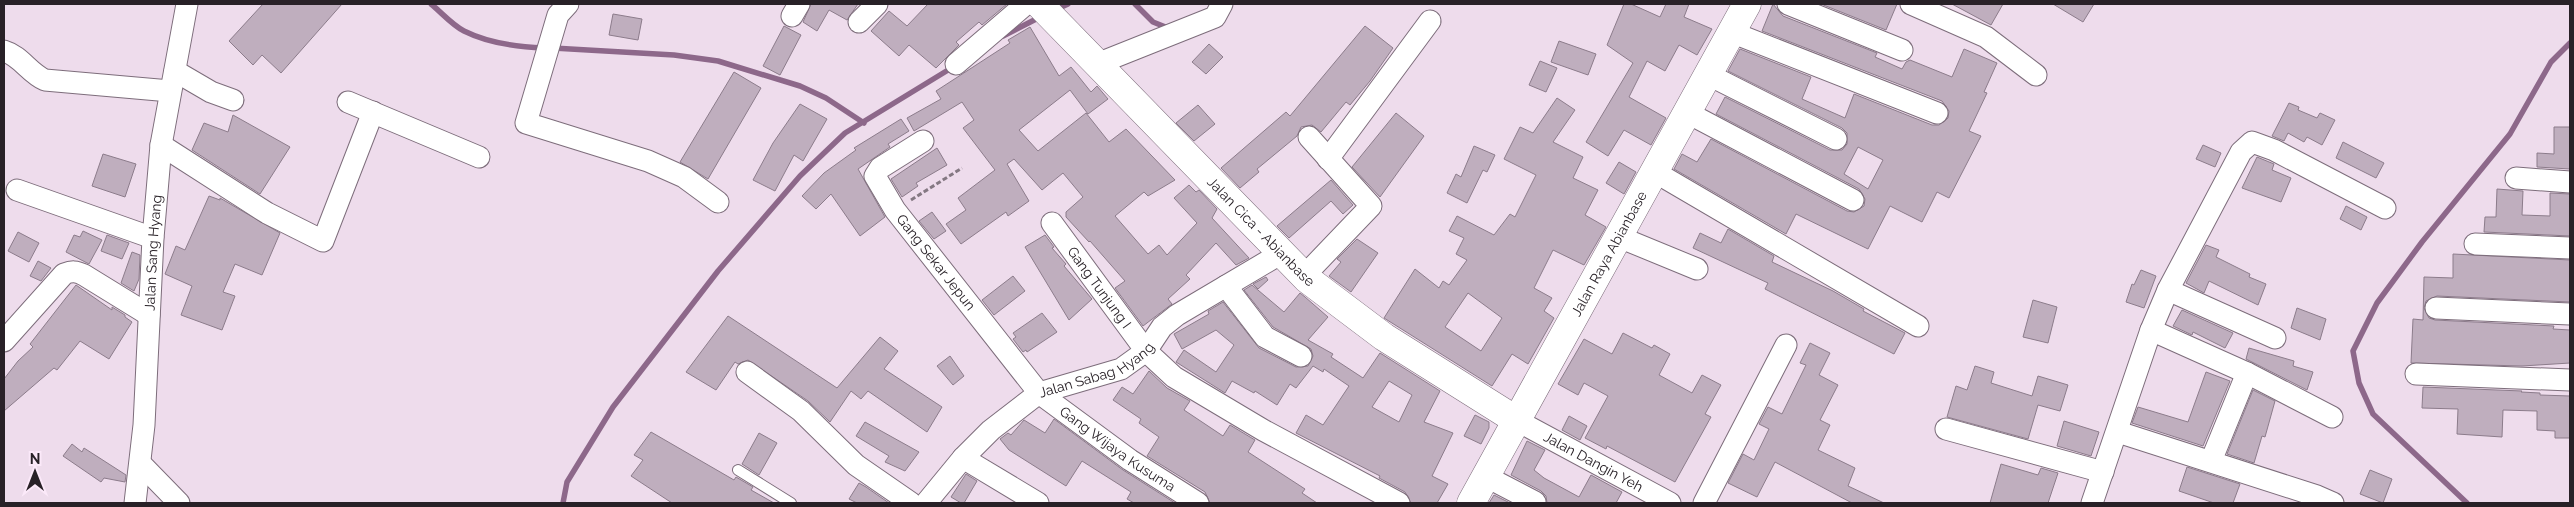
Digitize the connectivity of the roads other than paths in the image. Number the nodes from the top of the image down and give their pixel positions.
1 (187, 4) edge
2 (877, 4) edge
3 (1026, 4) edge
4 (1039, 4) edge
5 (1222, 4) edge
6 (1747, 4) edge
7 (1788, 4) edge
8 (1911, 4) edge
9 (563, 9) edge
10 (1430, 21) dead end
11 (860, 22) dead end
12 (1731, 32) junction
13 (4, 50) edge
14 (1902, 50) dead end
15 (956, 64) dead end
16 (1097, 64) junction
17 (1709, 74) junction
18 (2036, 74) dead end
19 (172, 81) junction
20 (233, 100) dead end
21 (348, 102) dead end
22 (373, 112) junction
23 (1688, 113) junction
24 (1937, 113) dead end
25 (1309, 137) dead end
26 (1836, 139) dead end
27 (923, 141) dead end
28 (161, 145) junction
29 (479, 157) dead end
30 (1328, 159) junction
31 (1655, 172) junction
32 (2516, 178) dead end
33 (2570, 182) edge
34 (17, 190) dead end
35 (1853, 200) dead end
36 (718, 202) dead end
37 (2385, 208) dead end
38 (1052, 224) dead end
39 (1619, 236) junction
40 (152, 238) junction
41 (2475, 244) dead end
42 (2570, 248) edge
43 (1280, 254) junction
44 (1697, 269) dead end
45 (1304, 276) junction
46 (1226, 286) junction
47 (2168, 290) junction
48 (2436, 308) dead end
49 (2570, 314) edge
50 (149, 315) junction
51 (1918, 326) dead end
52 (2151, 330) junction
53 (2274, 338) dead end
54 (4, 341) edge
55 (1786, 345) dead end
56 (1146, 351) junction
57 (1301, 356) dead end
58 (747, 372) dead end
59 (2247, 373) junction
60 (2416, 374) dead end
61 (2570, 380) edge
62 (1039, 393) junction
63 (2332, 417) dead end
64 (1516, 420) junction
65 (1946, 429) dead end
66 (2118, 432) junction
67 (963, 458) junction
68 (2211, 461) junction
69 (141, 464) junction
70 (738, 470) dead end
71 (2103, 472) junction
72 (1485, 476) junction
73 (1535, 502) edge
74 (135, 503) edge
75 (179, 503) edge
76 (791, 503) edge
77 (912, 503) edge
78 (926, 503) edge
79 (1038, 503) edge
80 (1198, 503) edge
81 (1399, 503) edge
82 (1471, 503) edge
83 (1670, 503) edge
84 (1704, 503) edge
85 (2092, 503) edge
86 (2332, 503) edge

1 - 19 street, Jalan Sang Hyang
2 - 11 street
3 - 15 street
4 - 16 street, Jalan Cica - Abianbase
5 - 16 street
6 - 12 street, Jalan Raya Abianbase
7 - 14 street
8 - 18 street
9 - 36 street
10 - 30 street
12 - 17 street, Jalan Raya Abianbase
12 - 24 street
13 - 19 street
16 - 43 street, Jalan Cica - Abianbase
17 - 23 street, Jalan Raya Abianbase
17 - 26 street
19 - 20 street
19 - 28 street, Jalan Sang Hyang
21 - 22 street
22 - 28 street
22 - 29 street
23 - 31 street, Jalan Raya Abianbase
23 - 35 street
25 - 30 street
27 - 62 street, Gang Sekar Jepun
28 - 40 street, Jalan Sang Hyang
30 - 45 street
31 - 39 street, Jalan Raya Abianbase
31 - 51 street
32 - 33 street
34 - 40 street
37 - 47 street
38 - 56 street, Gang Tunjung I
39 - 44 street
39 - 64 street, Jalan Raya Abianbase
40 - 50 street, Jalan Sang Hyang
41 - 42 street
43 - 45 street, Jalan Cica - Abianbase
43 - 46 street, Jalan Sabag Hyang
45 - 64 street, Jalan Cica - Abianbase
46 - 56 street, Jalan Sabag Hyang
46 - 57 street
47 - 52 street
47 - 53 street
48 - 49 street
50 - 54 street
50 - 69 street, Jalan Sang Hyang
52 - 59 street
52 - 66 street
55 - 84 street
56 - 62 street, Jalan Sabag Hyang
56 - 81 street, Gang Tunjung I
58 - 77 street
59 - 63 street
59 - 68 street
60 - 61 street
62 - 67 street, Jalan Sabag Hyang
62 - 80 street, Gang Wijaya Kusuma
64 - 72 street, Jalan Raya Abianbase
64 - 83 street, Jalan Dangin Yeh
65 - 71 street
66 - 68 street
66 - 71 street
67 - 78 street, Jalan Sabag Hyang
67 - 79 street
68 - 86 street
69 - 74 street, Jalan Sang Hyang
69 - 75 street
70 - 76 lane
71 - 85 street
72 - 73 street
72 - 82 street, Jalan Raya Abianbase

